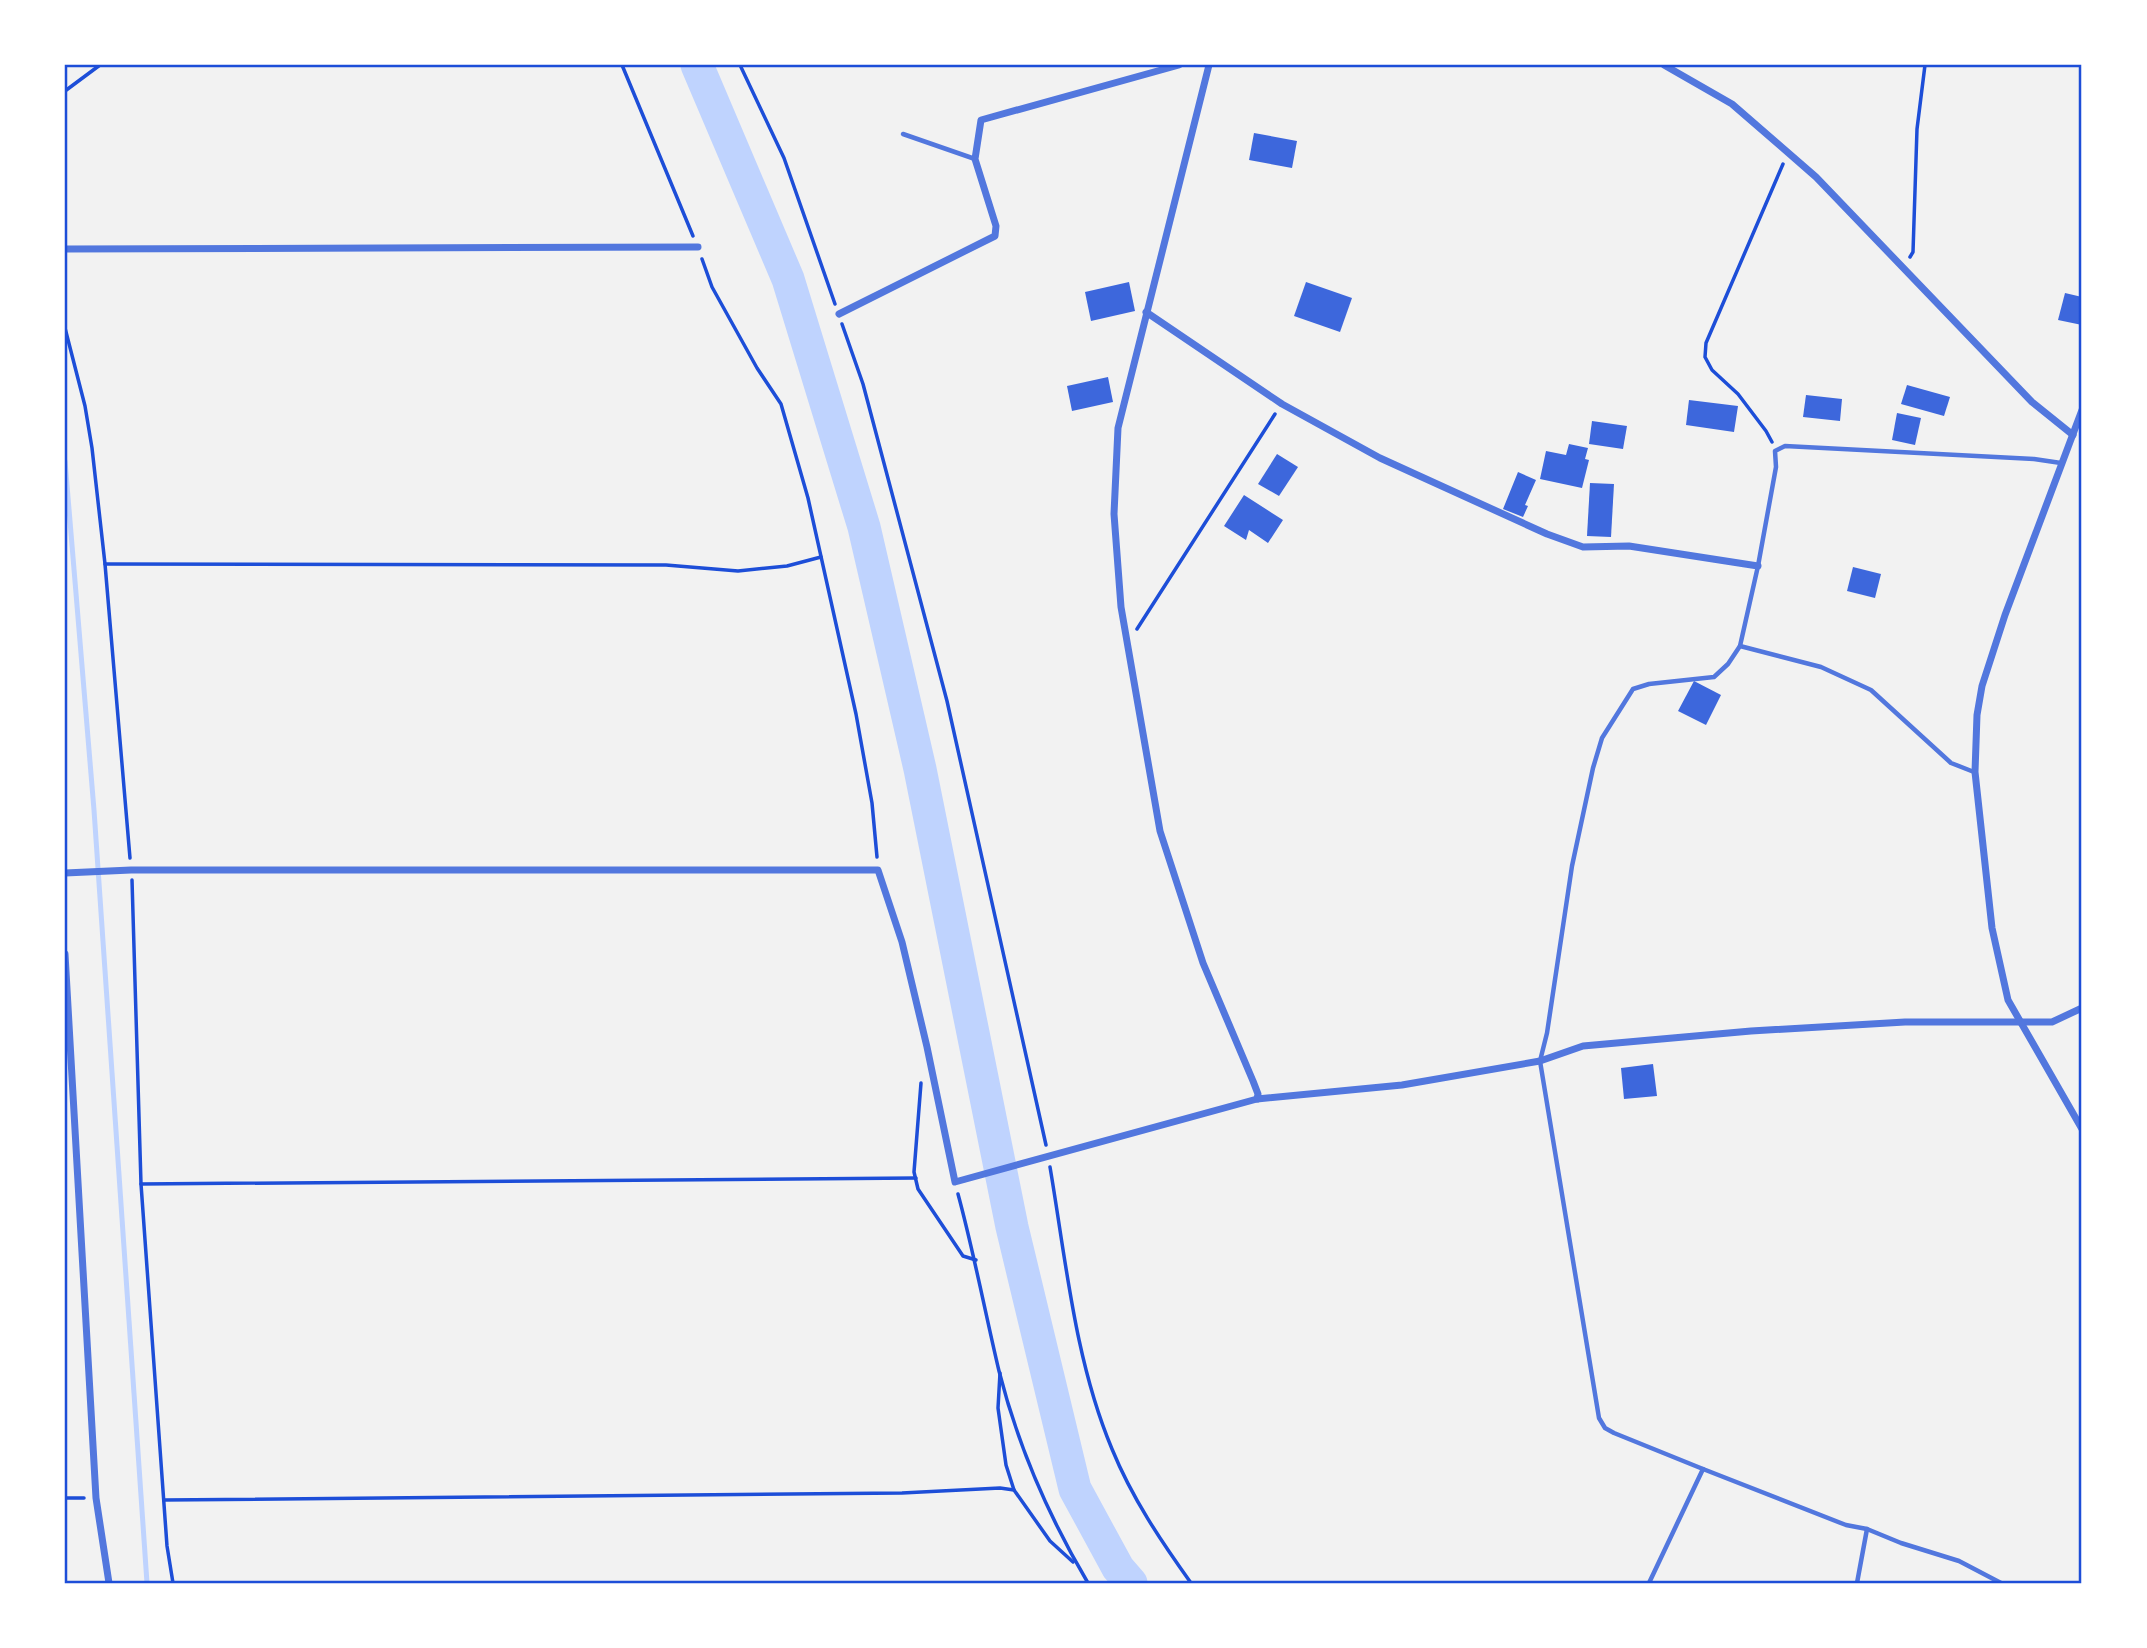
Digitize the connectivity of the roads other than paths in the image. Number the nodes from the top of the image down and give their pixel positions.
1 (1179, 65) edge
2 (1209, 65) edge
3 (1664, 65) edge
4 (903, 134) dead end
5 (975, 159) junction
6 (698, 247) road end
7 (65, 249) edge
8 (1146, 312) junction
9 (839, 314) road end
10 (2082, 410) edge
11 (2073, 435) junction
12 (2061, 463) junction
13 (1758, 566) junction
14 (1740, 646) junction
15 (1976, 772) junction
16 (67, 873) edge
17 (65, 954) edge
18 (2082, 1008) edge
19 (2022, 1022) junction
20 (1540, 1061) junction
21 (1257, 1099) junction
22 (2082, 1129) edge
23 (1703, 1469) junction
24 (1867, 1529) junction
25 (109, 1583) edge
26 (1649, 1583) edge
27 (1857, 1583) edge
28 (2001, 1583) edge

1 - 5 street
2 - 8 street
3 - 11 street
4 - 5 lane
5 - 9 street
6 - 7 street
8 - 13 street
8 - 21 street
10 - 11 street
11 - 12 street
12 - 13 lane
12 - 15 street
13 - 14 lane
14 - 15 lane
14 - 20 lane
15 - 19 street
16 - 21 street
17 - 25 street
18 - 19 street
19 - 20 street
19 - 22 street
20 - 21 street
20 - 23 lane
23 - 24 lane
23 - 26 lane
24 - 27 lane
24 - 28 lane

